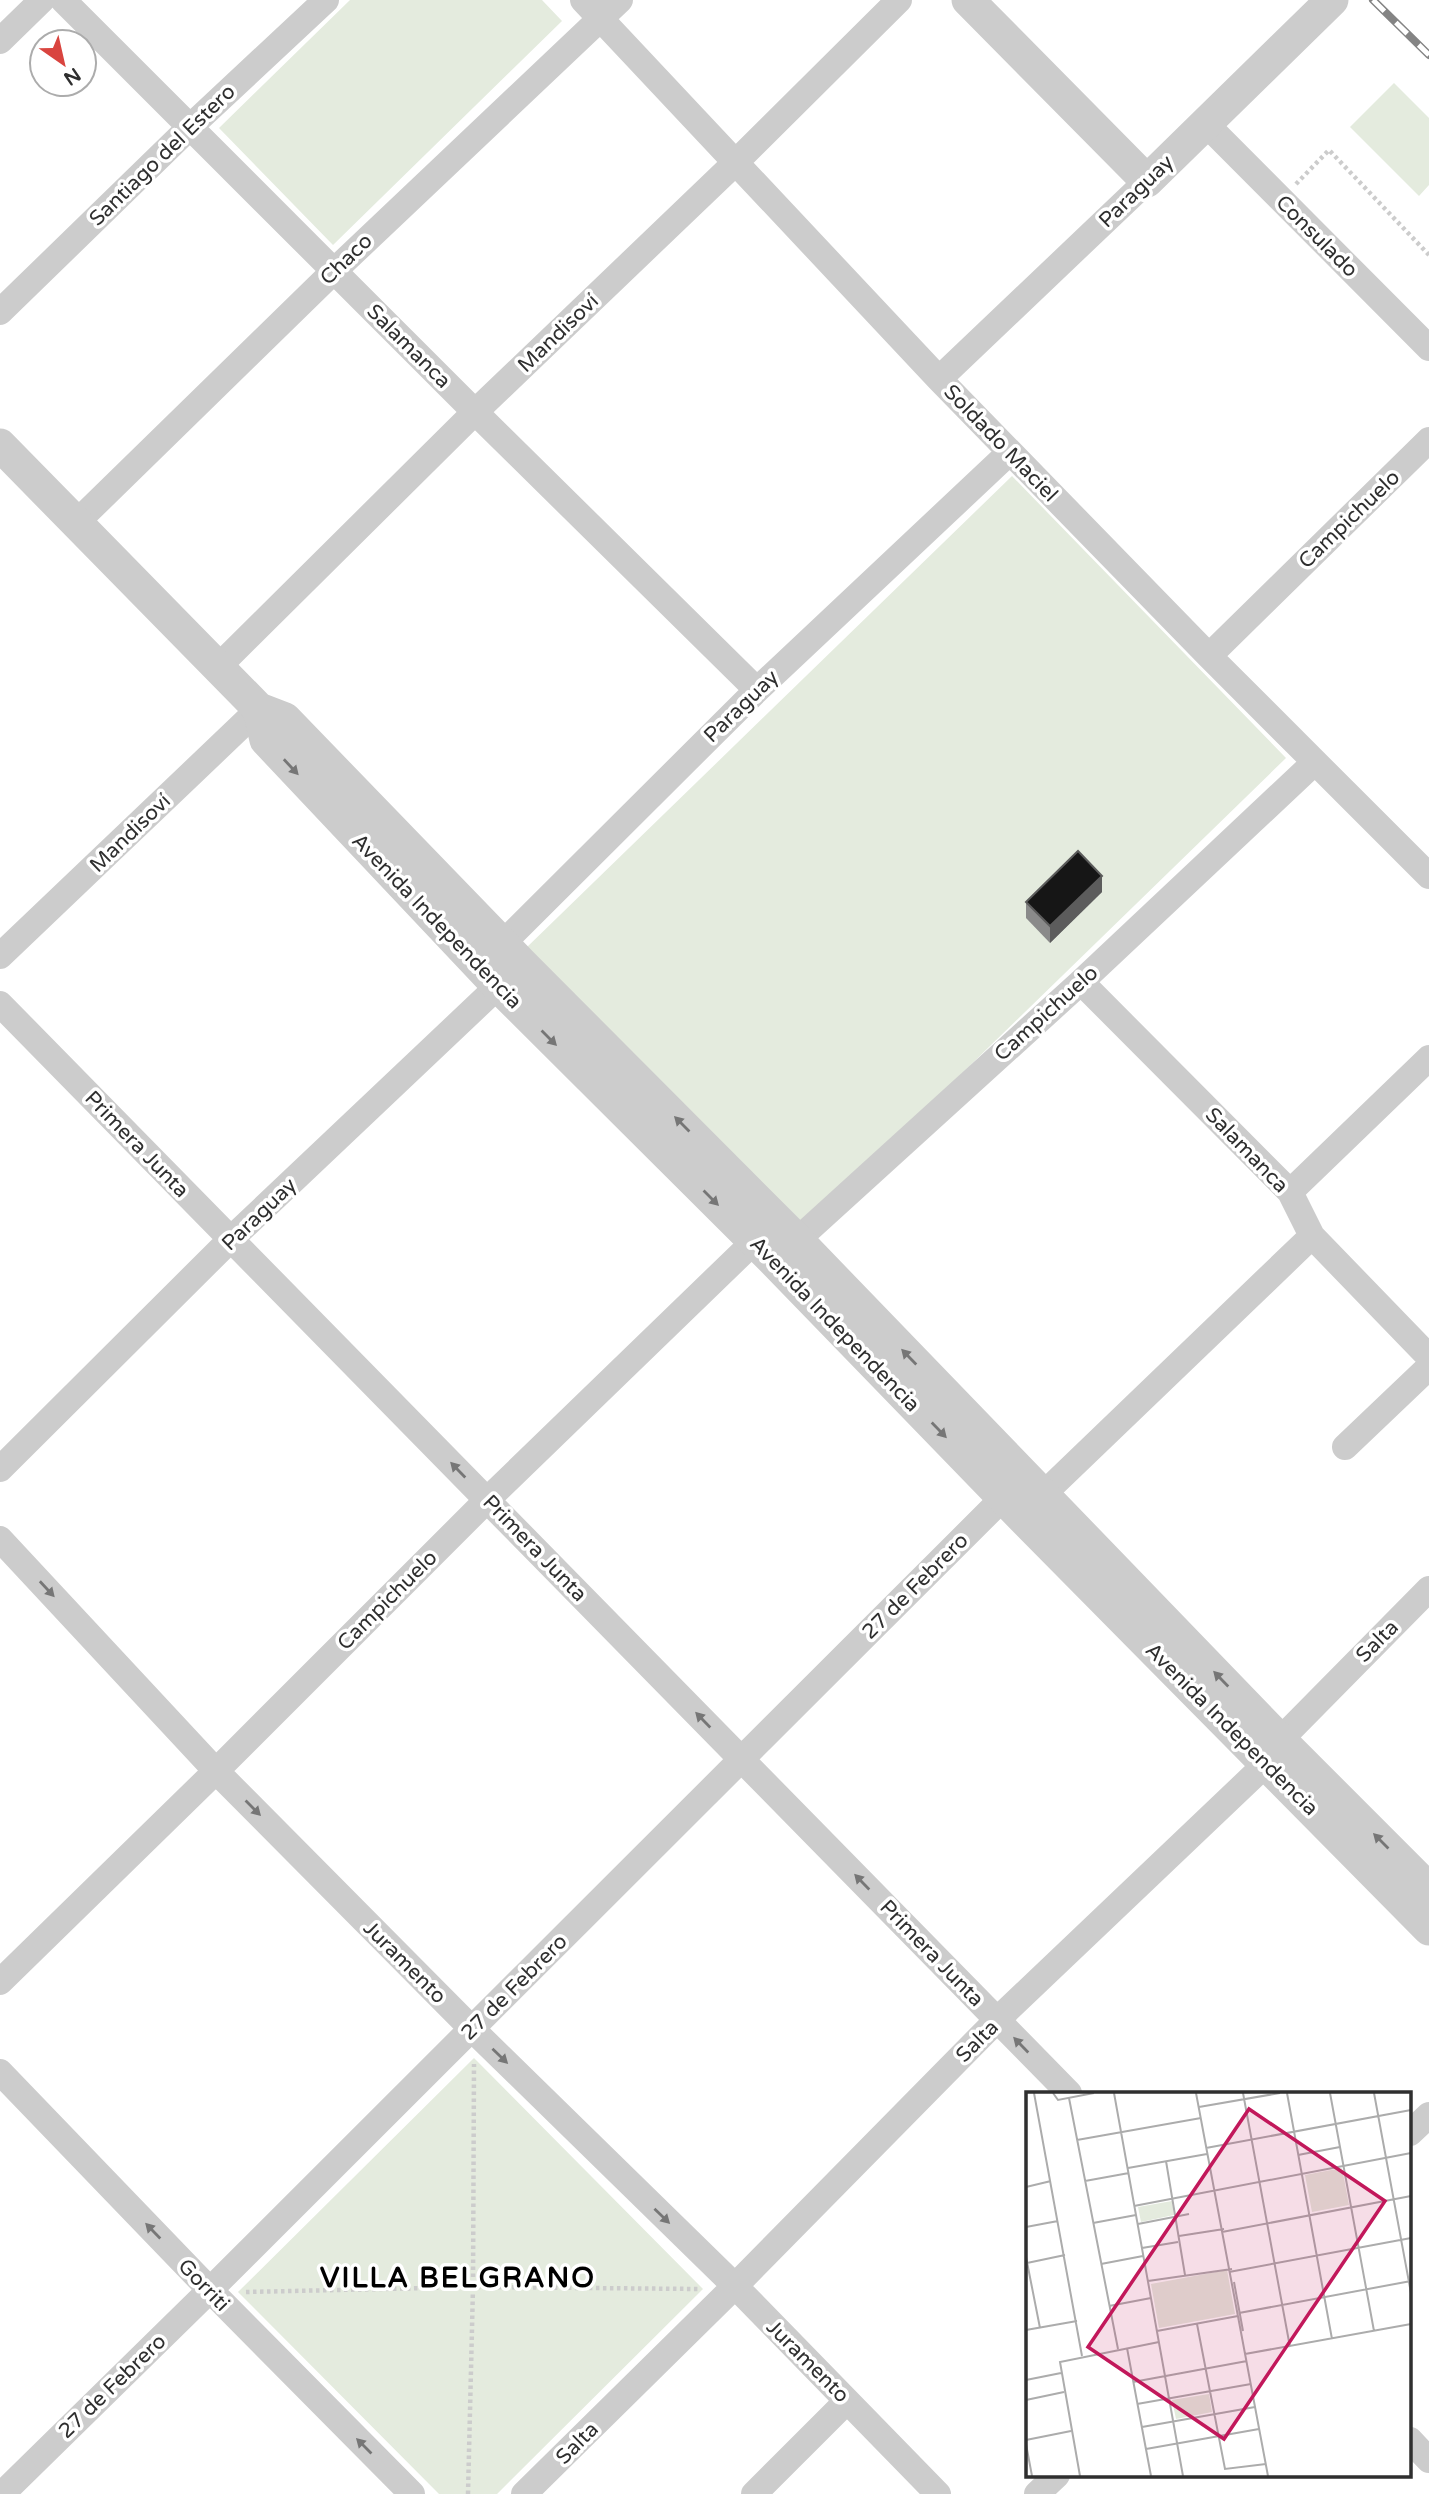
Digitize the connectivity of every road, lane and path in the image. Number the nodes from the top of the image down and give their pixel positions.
1 (42, 0) edge
2 (63, 0) edge
3 (326, 0) edge
4 (899, 0) edge
5 (968, 0) edge
6 (1332, 0) edge
7 (601, 6) edge
8 (0, 41) edge
9 (1206, 124) junction
10 (190, 127) junction
11 (735, 163) junction
12 (1147, 181) junction
13 (1281, 199) junction
14 (1429, 255) edge
15 (334, 271) junction
16 (0, 312) edge
17 (1429, 348) edge
18 (939, 379) junction
19 (475, 412) junction
20 (1429, 440) edge
21 (0, 445) edge
22 (1010, 452) junction
23 (77, 522) junction
24 (1209, 656) junction
25 (218, 667) junction
26 (757, 690) junction
27 (259, 709) junction
28 (1315, 762) junction
29 (1429, 876) edge
30 (513, 954) junction
31 (0, 956) edge
32 (488, 976) junction
33 (1081, 982) junction
34 (0, 1004) edge
35 (1429, 1058) edge
36 (1290, 1192) junction
37 (1312, 1236) junction
38 (231, 1239) junction
39 (776, 1241) junction
40 (1429, 1357) edge
41 (1429, 1367) edge
42 (1345, 1447) dead end
43 (0, 1469) edge
44 (1023, 1496) junction
45 (487, 1500) junction
46 (0, 1539) edge
47 (1429, 1590) edge
48 (1273, 1751) junction
49 (742, 1760) junction
50 (216, 1771) junction
51 (1429, 1889) edge
52 (1429, 1929) edge
53 (0, 1983) edge
54 (997, 2020) junction
55 (472, 2029) junction
56 (0, 2072) edge
57 (1068, 2092) edge
58 (1429, 2115) edge
59 (1412, 2131) edge
60 (734, 2286) junction
61 (473, 2287) junction
62 (209, 2290) junction
63 (847, 2401) junction
64 (1412, 2442) edge
65 (1429, 2460) edge
66 (1055, 2476) edge
67 (2, 2494) edge
68 (412, 2494) edge
69 (468, 2494) edge
70 (524, 2494) edge
71 (754, 2494) edge
72 (938, 2494) edge
73 (1037, 2494) edge

1 - 8 street
2 - 10 street, Salamanca
3 - 10 street, Santiago del Estero
4 - 11 street, Mandisoví
5 - 12 street
6 - 9 street, Paraguay
7 - 11 street, Soldado Maciel
7 - 15 street, Chaco
9 - 12 street, Paraguay
9 - 13 street, Consulado
10 - 15 street, Salamanca
10 - 16 street, Santiago del Estero
11 - 18 street, Soldado Maciel
11 - 19 street, Mandisoví
12 - 18 street, Paraguay
13 - 14 path
13 - 17 street, Consulado
15 - 19 street, Salamanca
15 - 23 street, Chaco
18 - 22 street, Soldado Maciel
19 - 25 street, Mandisoví
19 - 26 street, Salamanca
20 - 24 street, Campichuelo
21 - 23 street, Avenida Independencia
22 - 24 street, Soldado Maciel
22 - 26 street, Paraguay
23 - 25 street, Avenida Independencia
24 - 28 street, Soldado Maciel
25 - 27 street, Avenida Independencia
26 - 30 street, Paraguay
27 - 30 street, Avenida Independencia
27 - 31 street, Mandisoví
27 -> 32 street, Avenida Independencia
28 - 29 street, Soldado Maciel
28 - 33 street, Campichuelo
30 - 32 street, Paraguay
39 -> 30 street, Avenida Independencia
32 - 38 street, Paraguay
32 -> 39 street, Avenida Independencia
33 - 36 street, Salamanca
33 - 39 street, Campichuelo
34 - 38 street, Primera Junta
35 - 36 street
36 - 37 street, Salamanca
37 - 40 street, Salamanca
37 - 44 street, 27 de Febrero
38 - 43 street, Paraguay
45 -> 38 street, Primera Junta
39 - 44 street, Avenida Independencia
39 - 45 street, Campichuelo
41 - 42 street
44 - 48 street, Avenida Independencia
44 - 49 street, 27 de Febrero
49 -> 45 street, Primera Junta
45 - 50 street, Campichuelo
46 -> 50 street, Juramento
47 - 48 street, Salta
51 -> 48 street, Avenida Independencia
48 - 52 street, Avenida Independencia
48 - 54 street, Salta
54 -> 49 street, Primera Junta
49 - 55 street, 27 de Febrero
50 - 53 street, Campichuelo
50 -> 55 street, Juramento
57 -> 54 street, Primera Junta
54 - 60 street, Salta
55 -> 60 street, Juramento
55 - 61 path
55 - 62 street, 27 de Febrero
62 -> 56 street, Gorriti
58 - 59 street
60 - 61 path
60 - 63 street, Juramento
60 - 70 street, Salta
61 - 62 path
61 - 69 path
62 - 67 street, 27 de Febrero
68 -> 62 street, Gorriti
63 - 71 street
63 - 72 street, Juramento
64 - 65 street
66 - 73 street

